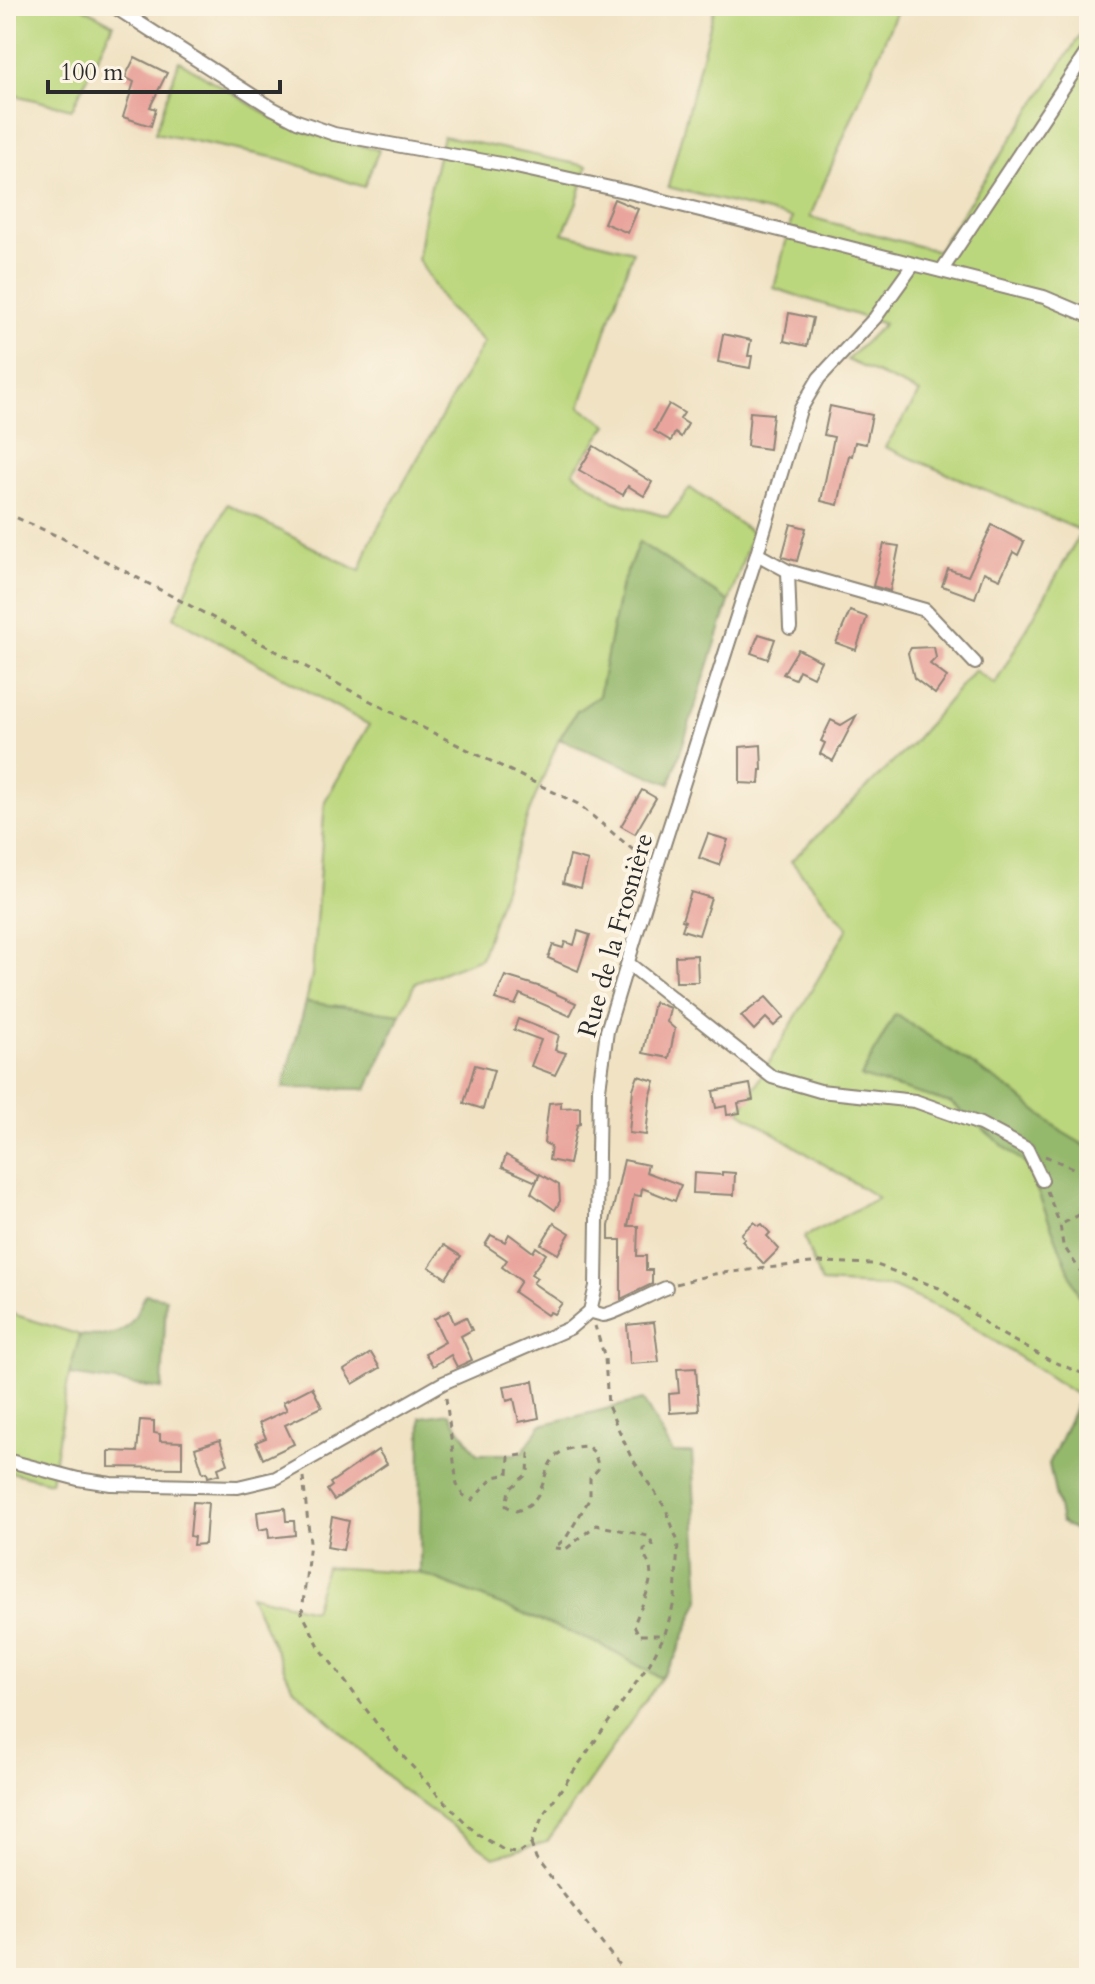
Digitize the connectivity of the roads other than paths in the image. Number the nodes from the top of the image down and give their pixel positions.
1 (139, 6) edge
2 (117, 9) edge
3 (1089, 49) edge
4 (913, 265) junction
5 (942, 270) junction
6 (1089, 316) edge
7 (757, 554) junction
8 (788, 571) junction
9 (790, 628) dead end
10 (975, 663) dead end
11 (629, 964) junction
12 (1042, 1180) road end
13 (666, 1288) road end
14 (590, 1311) junction
15 (6, 1460) edge

1 - 2 street
2 - 4 street
3 - 5 street
4 - 5 street
4 - 7 street, Rue de la Frosnière
5 - 6 street
7 - 8 street
7 - 11 street, Rue de la Frosnière
8 - 9 street
8 - 10 street
11 - 12 street
11 - 14 street, Rue de la Frosnière
13 - 14 street
14 - 15 street

